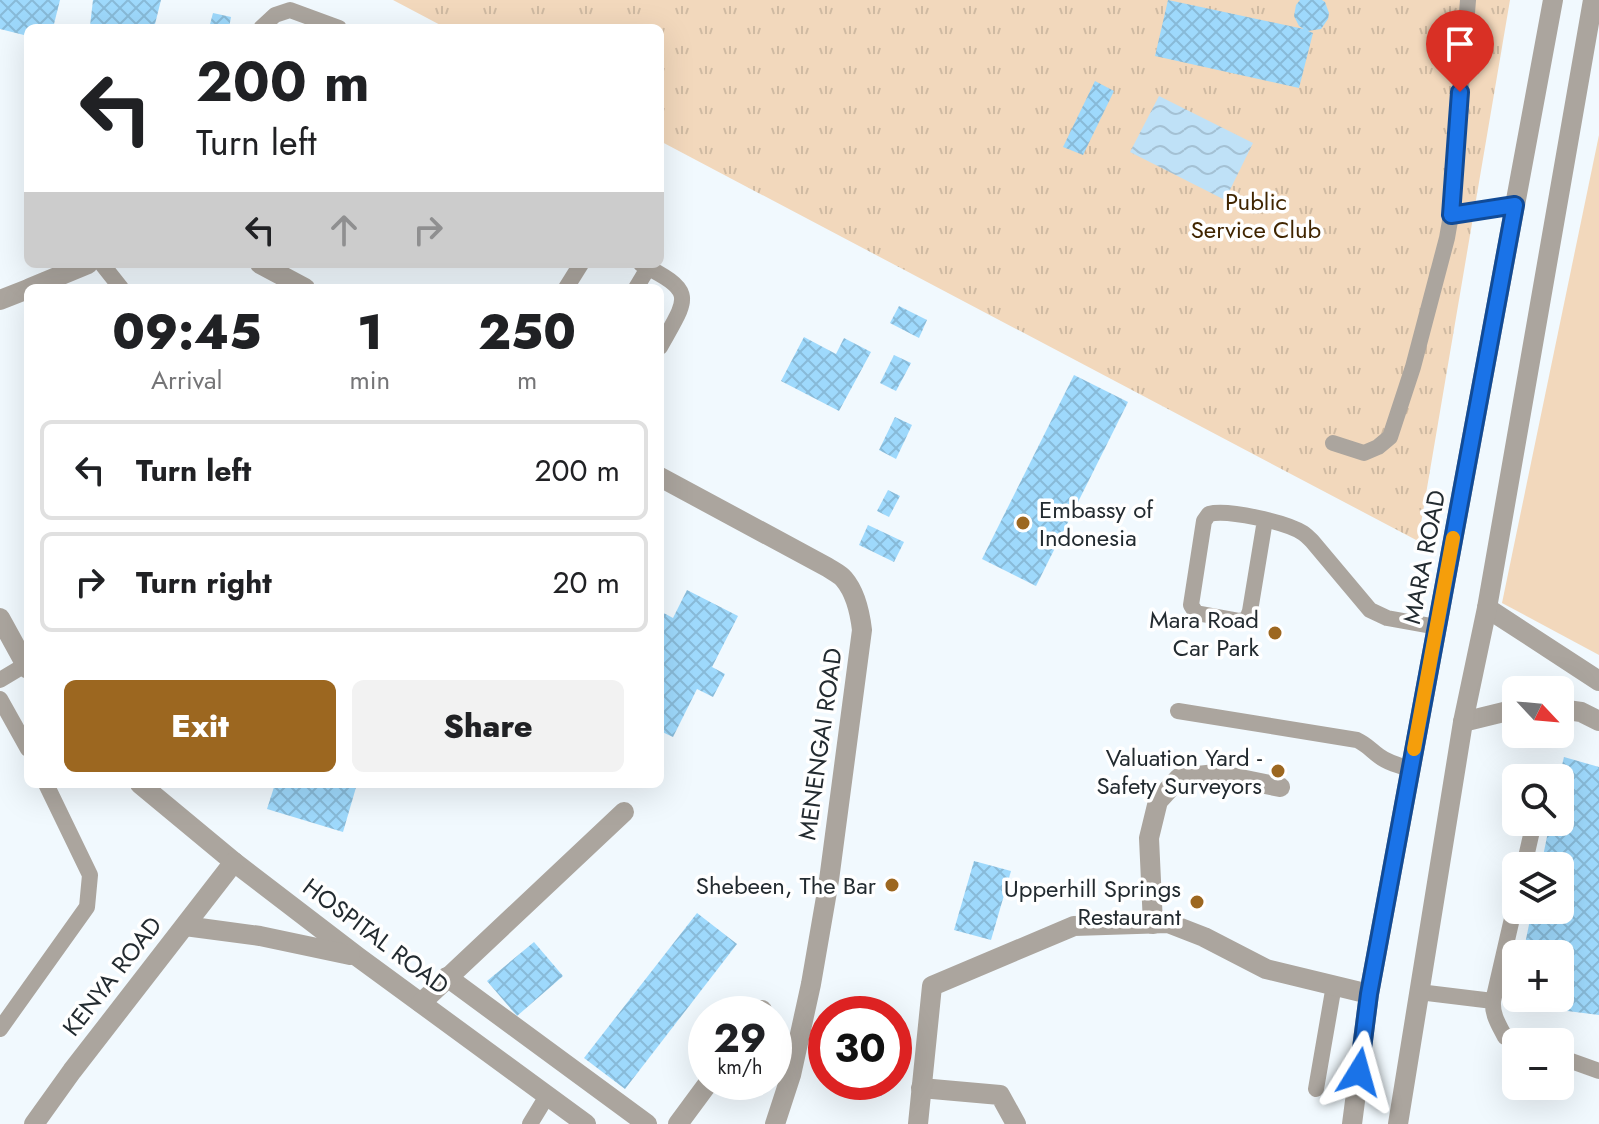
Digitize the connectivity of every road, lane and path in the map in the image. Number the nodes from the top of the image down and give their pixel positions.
1 (1468, 0) edge
2 (1553, 0) edge
3 (1593, 0) edge
4 (265, 24) edge
5 (328, 24) edge
6 (1515, 205) junction
7 (1451, 215) junction
8 (78, 268) edge
9 (105, 268) edge
10 (268, 268) edge
11 (648, 268) edge
12 (39, 284) edge
13 (118, 284) edge
14 (298, 284) edge
15 (24, 290) edge
16 (0, 300) edge
17 (664, 340) edge
18 (1333, 443) dead end
19 (664, 479) edge
20 (1265, 520) junction
21 (1487, 608) junction
22 (1437, 627) junction
23 (3, 631) edge
24 (24, 664) edge
25 (24, 668) edge
26 (0, 680) edge
27 (1599, 681) edge
28 (0, 699) edge
29 (1178, 711) dead end
30 (1574, 711) edge
31 (1502, 712) edge
32 (1599, 721) edge
33 (1463, 722) junction
34 (24, 742) edge
35 (1411, 769) junction
36 (1280, 787) dead end
37 (48, 788) edge
38 (145, 788) edge
39 (624, 812) dead end
40 (234, 862) junction
41 (1153, 924) junction
42 (1511, 924) edge
43 (185, 926) junction
44 (358, 957) junction
45 (447, 977) junction
46 (1334, 985) junction
47 (1419, 992) junction
48 (1369, 994) junction
49 (1493, 1001) junction
50 (421, 1003) junction
51 (0, 1029) edge
52 (1502, 1030) edge
53 (1574, 1062) edge
54 (1599, 1071) edge
55 (921, 1088) junction
56 (1316, 1089) dead end
57 (547, 1096) junction
58 (696, 1100) edge
59 (34, 1124) edge
60 (530, 1124) edge
61 (586, 1124) edge
62 (647, 1124) edge
63 (678, 1124) edge
64 (775, 1124) edge
65 (918, 1124) edge
66 (1016, 1124) edge
67 (1352, 1124) edge
68 (1398, 1124) edge

1 - 7 lane
2 - 6 street, MARA ROAD
3 - 21 street
4 - 5 lane
6 - 7 lane
6 - 22 street, MARA ROAD
7 - 18 lane
8 - 12 street
9 - 13 lane
10 - 14 street
11 - 17 lane
15 - 16 street
19 - 64 street, MENENGAI ROAD
20 - 20 lane
20 - 22 lane
21 - 27 street
21 - 33 street
22 - 35 street, MARA ROAD
23 - 24 street
25 - 26 lane
28 - 34 lane
29 - 35 lane
30 - 32 street
31 - 33 street
33 - 47 street
35 - 48 street, MARA ROAD
36 - 41 street
37 - 51 lane
38 - 40 street, HOSPITAL ROAD
39 - 45 street
40 - 43 street, KENYA ROAD
40 - 44 street, HOSPITAL ROAD
41 - 46 street
41 - 55 street
42 - 49 lane
43 - 44 street
43 - 59 street, KENYA ROAD
44 - 50 street, HOSPITAL ROAD
45 - 50 street
45 - 62 street
46 - 48 street
46 - 56 lane
47 - 49 lane
47 - 68 street
48 - 67 street, MARA ROAD
49 - 52 lane
50 - 57 street, HOSPITAL ROAD
53 - 54 lane
55 - 65 street
55 - 66 street
57 - 60 lane
57 - 61 street, HOSPITAL ROAD
58 - 63 street

